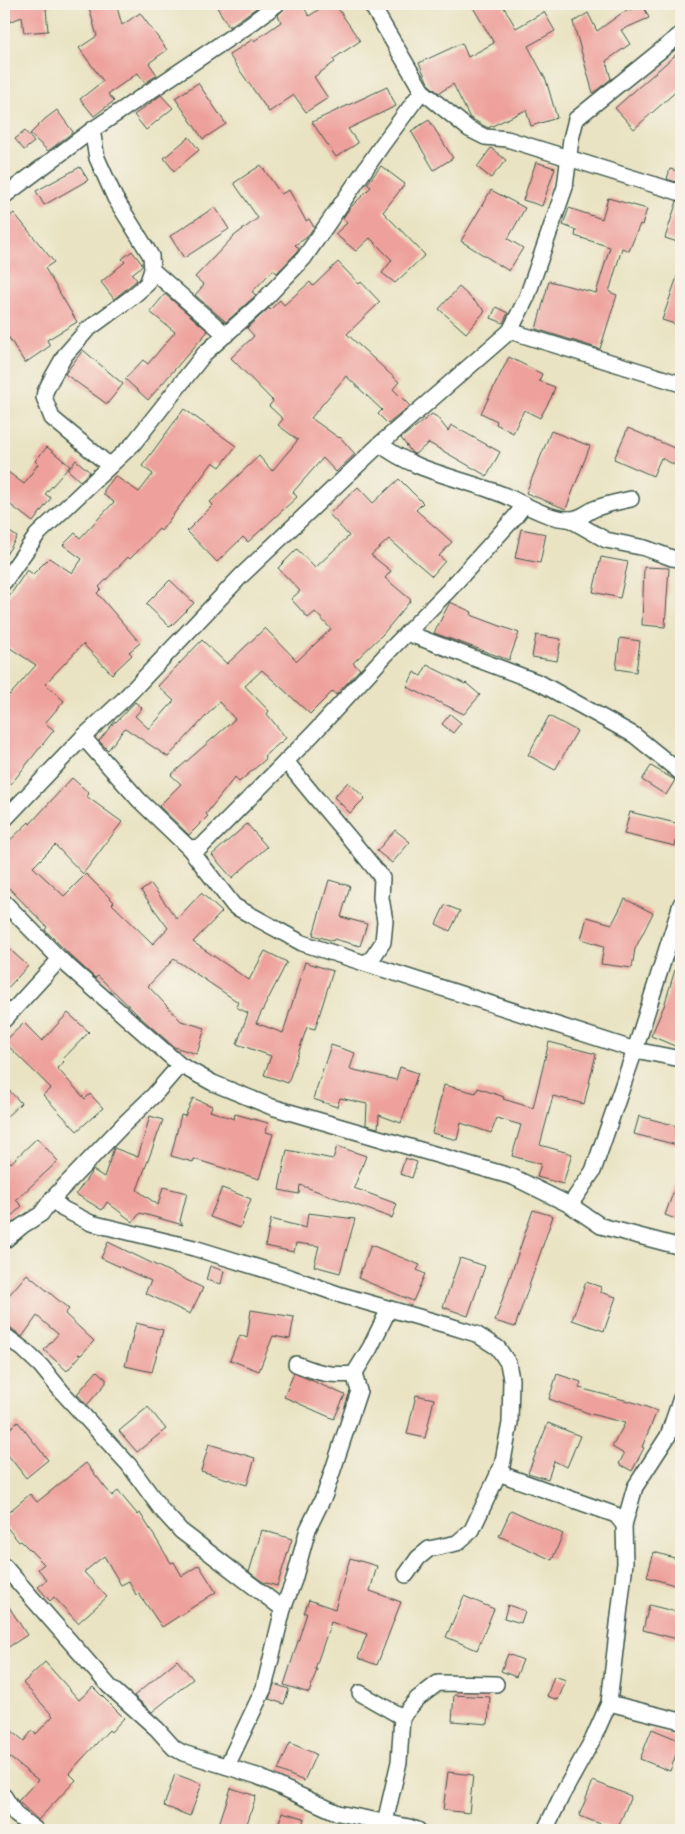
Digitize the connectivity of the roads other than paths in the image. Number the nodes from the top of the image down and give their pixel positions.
1 (277, 4) edge
2 (371, 4) edge
3 (681, 34) edge
4 (422, 91) junction
5 (92, 130) junction
6 (569, 157) junction
7 (681, 194) edge
8 (4, 196) edge
9 (152, 270) junction
10 (510, 331) junction
11 (226, 335) junction
12 (681, 384) edge
13 (380, 444) junction
14 (110, 466) junction
15 (631, 499) dead end
16 (524, 505) junction
17 (569, 519) junction
18 (681, 559) edge
19 (4, 582) edge
20 (407, 633) junction
21 (83, 737) junction
22 (286, 761) junction
23 (681, 773) edge
24 (4, 820) edge
25 (189, 848) junction
26 (4, 902) edge
27 (681, 904) edge
28 (60, 959) junction
29 (366, 963) junction
30 (4, 1020) edge
31 (635, 1050) junction
32 (681, 1059) edge
33 (180, 1065) junction
34 (52, 1199) junction
35 (570, 1205) junction
36 (4, 1241) edge
37 (681, 1247) edge
38 (389, 1309) junction
39 (4, 1335) edge
40 (296, 1364) dead end
41 (354, 1374) junction
42 (681, 1398) edge
43 (498, 1473) junction
44 (624, 1525) junction
45 (4, 1566) edge
46 (406, 1575) dead end
47 (283, 1609) junction
48 (496, 1684) dead end
49 (360, 1693) dead end
50 (609, 1703) junction
51 (402, 1717) junction
52 (681, 1721) edge
53 (227, 1766) junction
54 (4, 1796) edge
55 (385, 1822) junction
56 (36, 1830) edge
57 (418, 1830) edge
58 (545, 1830) edge

1 - 5 street
2 - 4 street
3 - 6 street
4 - 6 street
4 - 11 street
5 - 8 street
5 - 9 street
6 - 7 street
6 - 10 street
9 - 11 street
9 - 14 street
10 - 12 street
10 - 13 street
11 - 14 street
13 - 16 street
13 - 21 street
14 - 19 street
15 - 17 street
16 - 17 street
16 - 20 street
17 - 18 street
20 - 22 street
20 - 23 street
21 - 24 street
21 - 25 street
22 - 25 street
22 - 29 street
25 - 29 street
26 - 28 street
27 - 31 street
28 - 30 street
28 - 33 street
29 - 31 street
31 - 32 street
31 - 35 street
33 - 34 street
33 - 35 street
34 - 36 street
34 - 38 street
35 - 37 street
38 - 41 street
38 - 43 street
39 - 47 street
40 - 41 street
41 - 47 street
42 - 44 street
43 - 44 street
43 - 46 street
44 - 50 street
45 - 53 street
47 - 53 street
48 - 51 street
49 - 51 street
50 - 52 street
50 - 58 street
51 - 55 street
53 - 55 street
54 - 56 street
55 - 57 street

